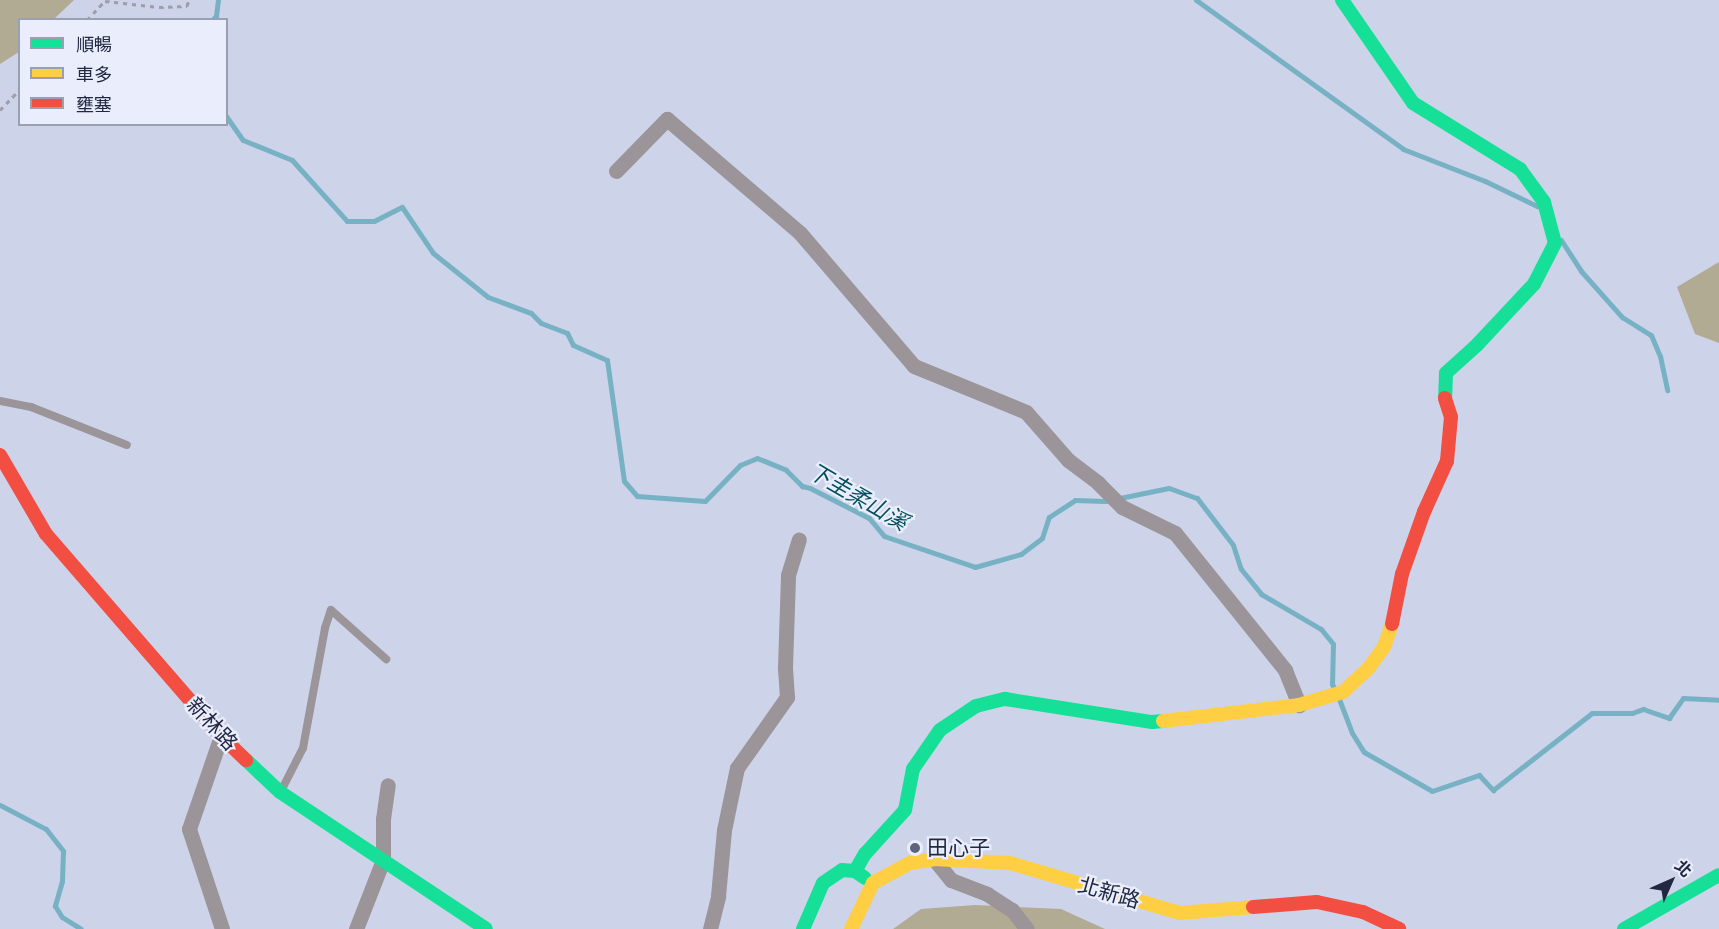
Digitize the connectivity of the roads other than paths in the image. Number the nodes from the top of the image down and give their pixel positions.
1 (1342, 0) edge
2 (616, 171) dead end
3 (0, 401) edge
4 (127, 445) dead end
5 (0, 455) edge
6 (800, 540) dead end
7 (386, 659) dead end
8 (1299, 705) junction
9 (220, 736) junction
10 (388, 784) dead end
11 (280, 792) junction
12 (383, 860) junction
13 (934, 860) junction
14 (855, 871) junction
15 (1719, 875) edge
16 (873, 883) junction
17 (222, 929) edge
18 (356, 929) edge
19 (486, 929) edge
20 (710, 929) edge
21 (803, 929) edge
22 (851, 929) edge
23 (1027, 929) edge
24 (1399, 929) edge
25 (1624, 929) edge

1 - 8 street
2 - 8 street
3 - 4 lane
5 - 9 street, 新林路
6 - 20 street
7 - 11 lane
8 - 14 street
9 - 11 street, 新林路
9 - 17 street
10 - 12 street
11 - 12 street, 新林路
12 - 18 street
12 - 19 street, 新林路
13 - 16 street, 北新路
13 - 23 street
13 - 24 street, 北新路
14 - 16 street
14 - 21 street
15 - 25 street
16 - 22 street

